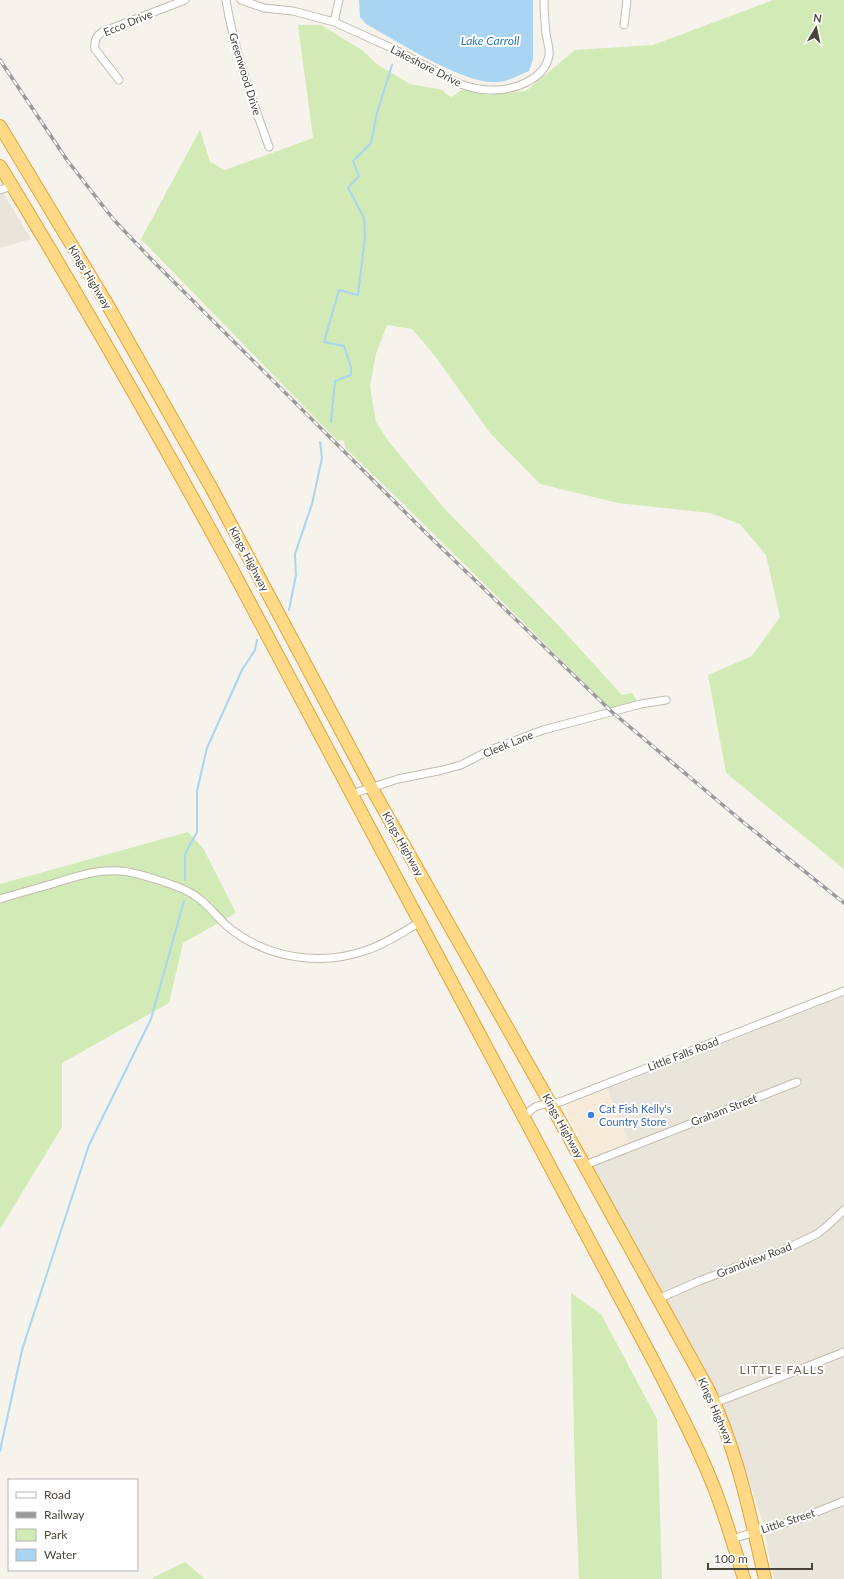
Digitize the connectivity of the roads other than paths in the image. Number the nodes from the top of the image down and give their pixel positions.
1 (186, 0) edge
2 (226, 0) edge
3 (241, 0) edge
4 (339, 0) edge
5 (544, 0) edge
6 (627, 0) edge
7 (334, 22) junction
8 (624, 24) dead end
9 (119, 80) dead end
10 (0, 126) edge
11 (269, 147) dead end
12 (0, 166) edge
13 (12, 186) junction
14 (0, 190) edge
15 (151, 381) junction
16 (133, 390) junction
17 (666, 700) dead end
18 (371, 787) junction
19 (352, 794) junction
20 (0, 899) edge
21 (420, 922) junction
22 (844, 991) edge
23 (797, 1082) dead end
24 (550, 1103) junction
25 (524, 1118) junction
26 (585, 1165) junction
27 (844, 1210) edge
28 (658, 1299) junction
29 (844, 1352) edge
30 (715, 1403) junction
31 (844, 1501) edge
32 (754, 1533) junction
33 (732, 1539) junction
34 (744, 1579) edge
35 (765, 1579) edge

1 - 9 street, Ecco Drive
2 - 11 street, Greenwood Drive
3 - 7 street, Lakeshore Drive
4 - 7 street
5 - 7 street, Lakeshore Drive
6 - 8 street
10 - 15 highway, Kings Highway
12 - 13 highway, Kings Highway
13 - 14 street
13 - 16 highway, Kings Highway
15 - 16 highway
15 - 18 highway, Kings Highway
16 - 19 highway, Kings Highway
17 - 18 street, Cleek Lane
18 - 19 street, Cleek Lane
18 - 24 highway, Kings Highway
19 - 21 highway, Kings Highway
20 - 21 street
21 - 25 highway, Kings Highway
22 - 24 street, Little Falls Road
23 - 26 street, Graham Street
24 - 25 street, Little Falls Road
24 - 26 highway, Kings Highway
25 - 33 highway, Kings Highway
26 - 28 highway, Kings Highway
27 - 28 street, Grandview Road
28 - 30 highway, Kings Highway
29 - 30 street
30 - 32 highway, Kings Highway
31 - 32 street, Little Street
32 - 33 street, Little Street
32 - 35 highway, Kings Highway
33 - 34 highway, Kings Highway

